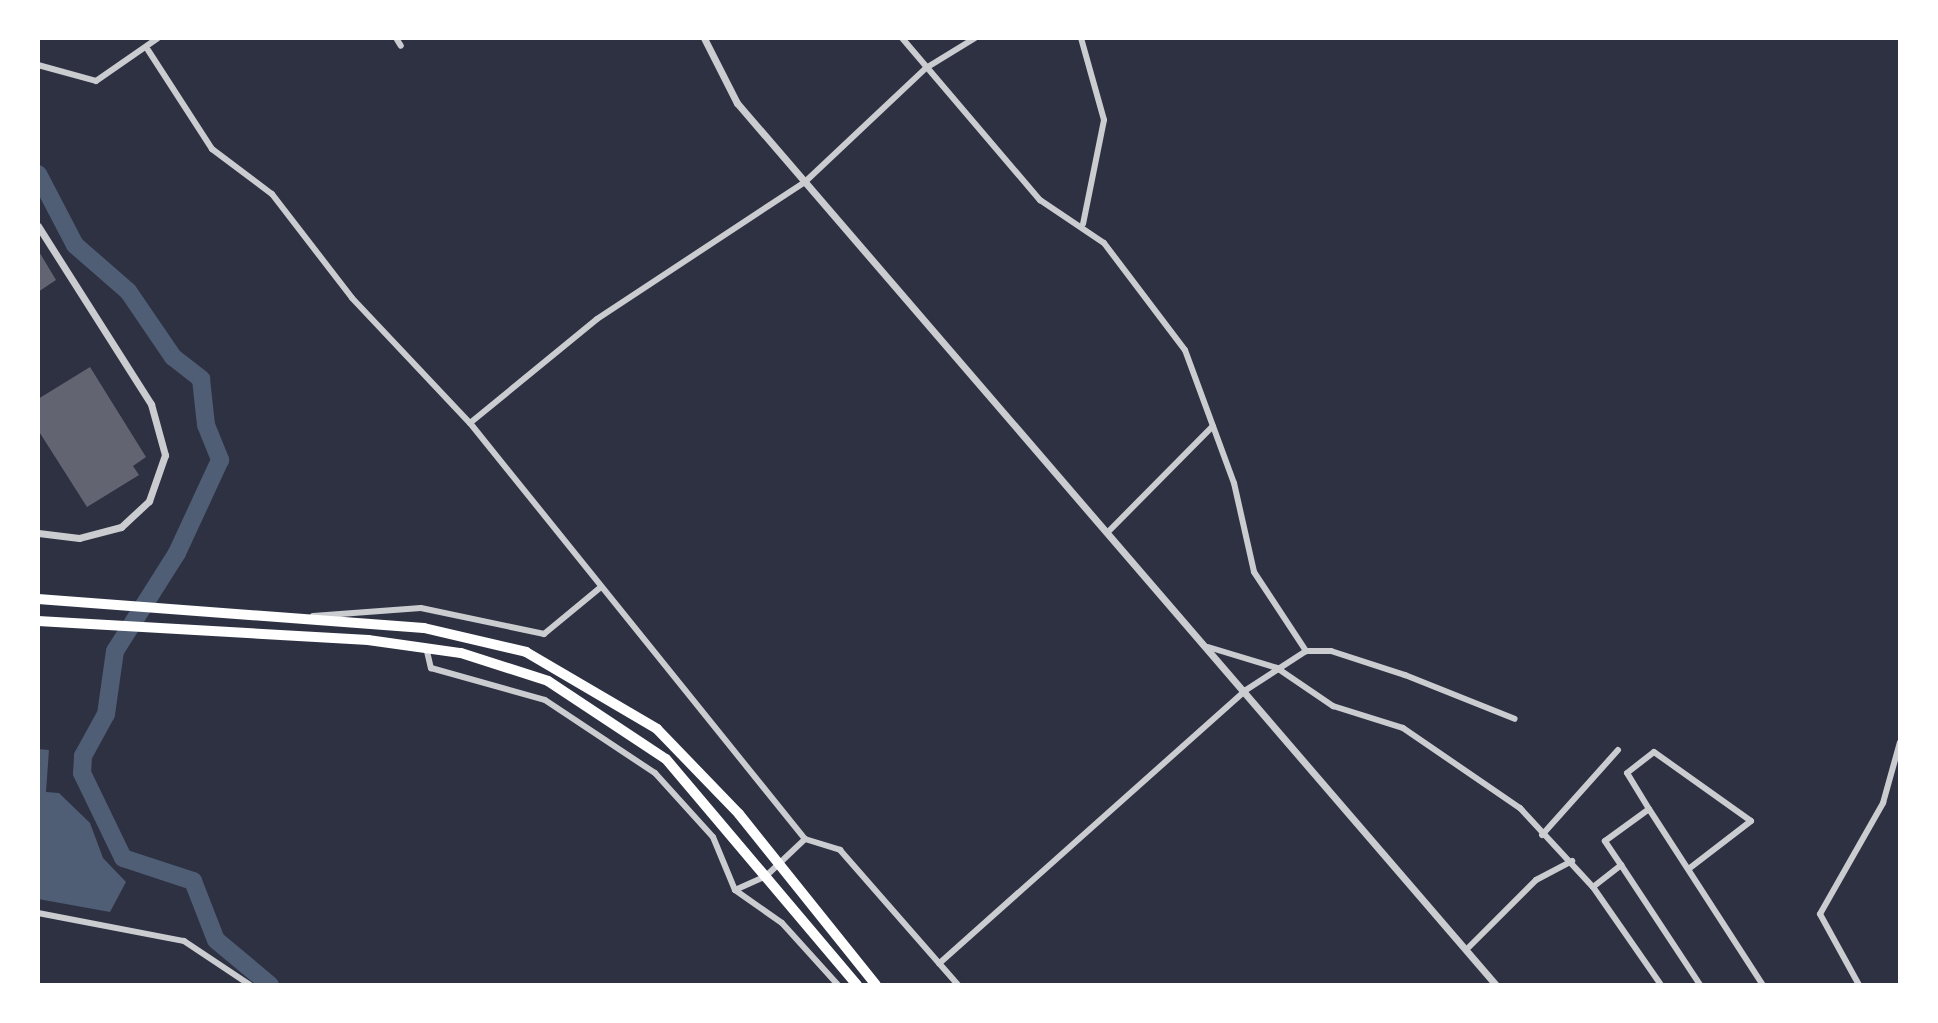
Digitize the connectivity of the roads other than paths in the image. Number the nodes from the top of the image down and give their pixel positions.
1 (158, 38) edge
2 (396, 38) edge
3 (704, 38) edge
4 (902, 38) edge
5 (975, 38) edge
6 (1081, 38) edge
7 (401, 46) dead end
8 (148, 50) junction
9 (38, 65) edge
10 (926, 68) junction
11 (806, 181) junction
12 (1083, 224) junction
13 (38, 226) edge
14 (470, 423) junction
15 (1213, 426) junction
16 (1108, 532) junction
17 (38, 533) edge
18 (601, 587) junction
19 (38, 599) edge
20 (305, 618) junction
21 (38, 621) edge
22 (426, 647) junction
23 (1208, 647) junction
24 (1306, 651) junction
25 (1277, 668) junction
26 (1246, 690) junction
27 (1515, 719) dead end
28 (1900, 742) edge
29 (1618, 750) dead end
30 (1649, 809) junction
31 (1542, 835) junction
32 (805, 839) junction
33 (1572, 861) junction
34 (778, 864) junction
35 (1621, 865) junction
36 (1690, 868) junction
37 (766, 876) junction
38 (1593, 887) junction
39 (735, 890) junction
40 (38, 913) edge
41 (1469, 947) junction
42 (939, 964) junction
43 (250, 985) edge
44 (838, 985) edge
45 (857, 985) edge
46 (876, 985) edge
47 (958, 985) edge
48 (1496, 985) edge
49 (1661, 985) edge
50 (1700, 985) edge
51 (1763, 985) edge
52 (1859, 985) edge

1 - 8 street
2 - 7 street
3 - 11 street
4 - 10 street
5 - 10 street
6 - 12 street
8 - 9 street
8 - 14 street
10 - 11 street
10 - 12 street
11 - 14 street
11 - 16 street
12 - 15 street
13 - 17 street
14 - 18 street
15 - 16 street
15 - 24 street
16 - 23 street
18 - 20 street
18 - 32 street
19 - 20 highway
20 - 34 highway
21 - 22 highway
22 - 37 highway
22 - 39 street
23 - 25 street
23 - 26 street
24 - 25 street
24 - 27 street
25 - 26 street
25 - 31 street
26 - 41 street
26 - 42 street
28 - 52 street
29 - 31 street
30 - 35 street
30 - 36 street
30 - 36 street
31 - 33 street
32 - 34 street
32 - 42 street
33 - 38 street
33 - 41 street
34 - 37 street
34 - 46 highway
35 - 38 street
35 - 50 street
36 - 51 street
37 - 39 street
37 - 45 highway
38 - 49 street
39 - 44 street
40 - 43 street
41 - 48 street
42 - 47 street

